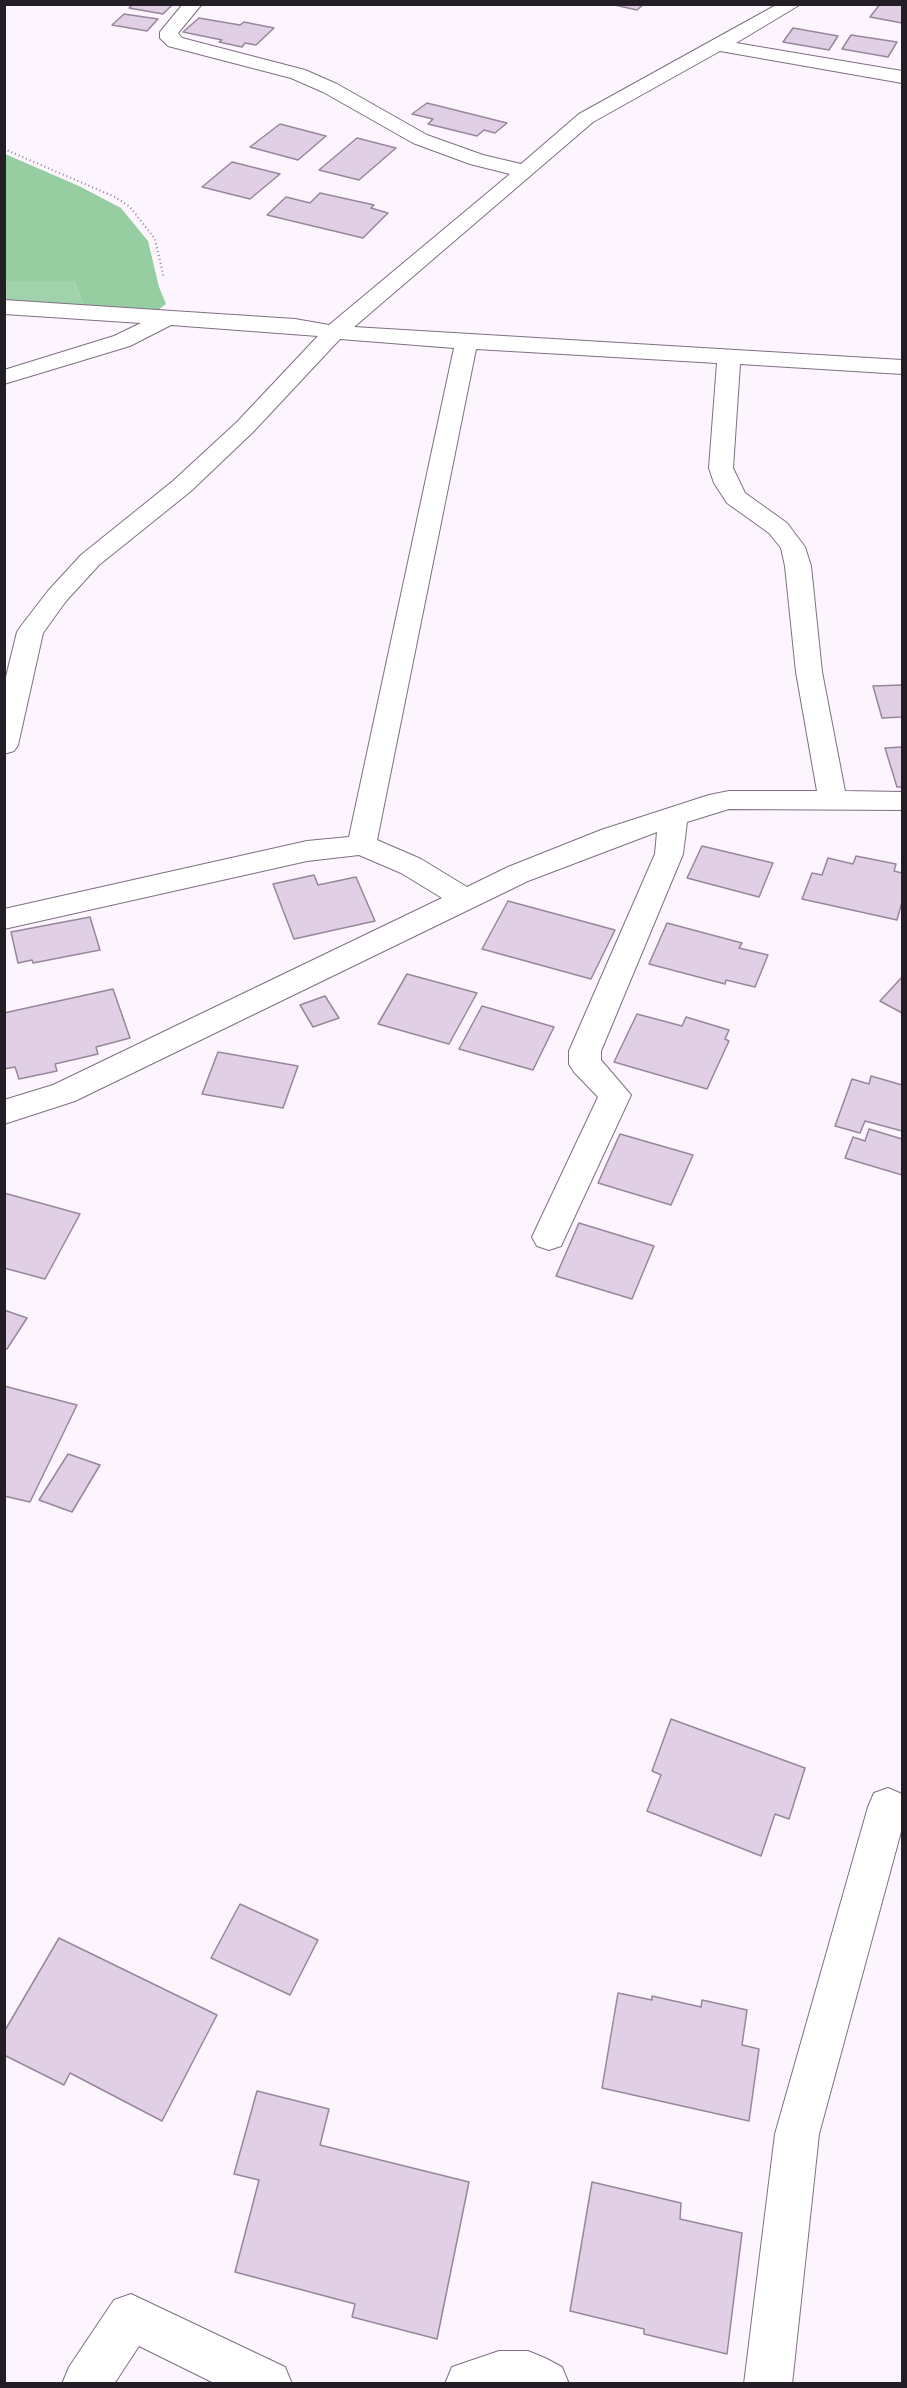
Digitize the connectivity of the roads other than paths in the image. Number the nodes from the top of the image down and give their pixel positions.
1 (193, 4) edge
2 (792, 4) edge
3 (716, 45) junction
4 (903, 77) edge
5 (525, 171) junction
6 (4, 307) edge
7 (179, 318) junction
8 (334, 332) junction
9 (466, 342) junction
10 (729, 357) junction
11 (903, 367) edge
12 (4, 377) edge
13 (4, 745) edge
14 (833, 801) junction
15 (903, 801) edge
16 (673, 816) junction
17 (362, 845) junction
18 (467, 900) junction
19 (4, 919) edge
20 (4, 1112) edge
21 (549, 1237) dead end
22 (888, 1807) dead end
23 (86, 2384) edge
24 (268, 2384) edge
25 (469, 2384) edge
26 (545, 2384) edge
27 (768, 2384) edge

1 - 5 street
2 - 3 street
3 - 4 street
3 - 5 street
5 - 8 street
6 - 7 street
7 - 8 street
7 - 12 street
8 - 9 street
8 - 13 street
9 - 10 street
9 - 17 street
10 - 11 street
10 - 14 street
14 - 15 street
14 - 16 street
16 - 18 street
16 - 21 street
17 - 18 street
17 - 19 street
18 - 20 street
22 - 27 street
23 - 24 street
25 - 26 street

